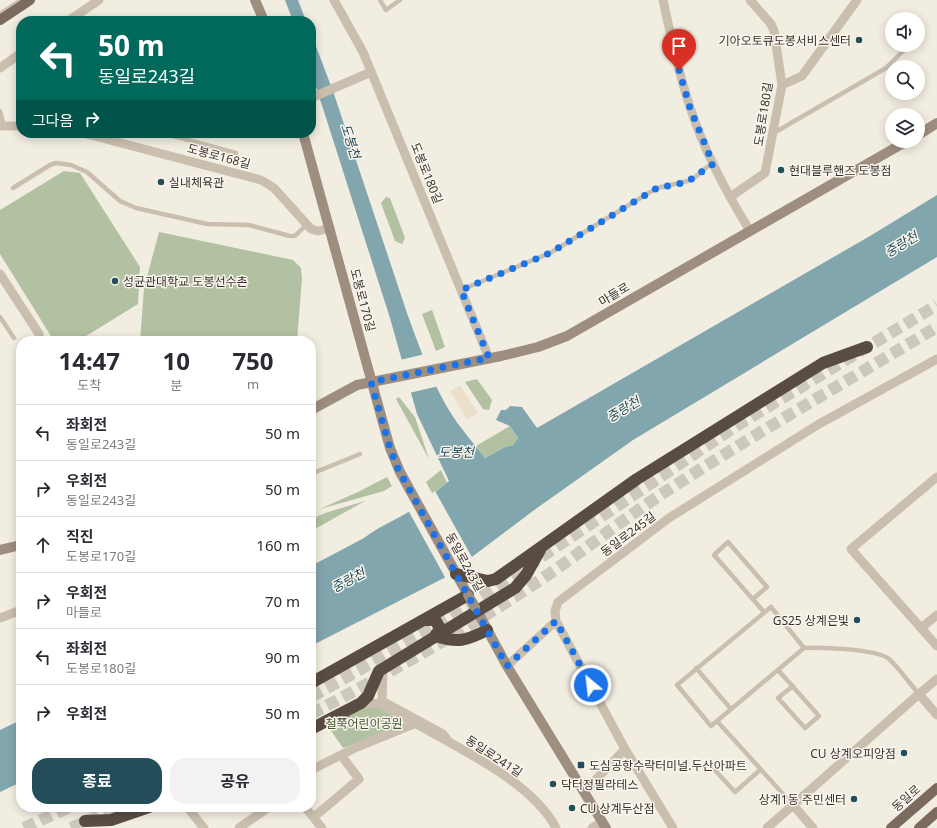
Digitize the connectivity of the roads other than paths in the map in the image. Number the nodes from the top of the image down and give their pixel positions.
1 (21, 0) edge
2 (30, 0) edge
3 (99, 0) edge
4 (255, 0) edge
5 (334, 0) edge
6 (380, 0) edge
7 (400, 0) edge
8 (663, 0) edge
9 (750, 0) edge
10 (857, 0) edge
11 (0, 14) edge
12 (75, 16) edge
13 (262, 16) edge
14 (0, 20) edge
15 (902, 52) edge
16 (16, 57) edge
17 (0, 68) edge
18 (367, 73) junction
19 (782, 85) junction
20 (316, 96) edge
21 (0, 111) edge
22 (937, 123) edge
23 (2, 126) edge
24 (16, 126) edge
25 (925, 131) edge
26 (772, 135) junction
27 (102, 138) edge
28 (180, 138) edge
29 (304, 138) edge
30 (895, 148) edge
31 (236, 153) dead end
32 (713, 164) junction
33 (13, 188) dead end
34 (730, 197) junction
35 (307, 224) junction
36 (330, 228) junction
37 (750, 231) junction
38 (0, 274) edge
39 (461, 290) junction
40 (0, 317) edge
41 (39, 336) edge
42 (14, 338) dead end
43 (867, 347) dead end
44 (489, 358) junction
45 (937, 359) edge
46 (371, 382) junction
47 (316, 407) edge
48 (360, 454) dead end
49 (316, 472) edge
50 (400, 472) joint
51 (937, 477) edge
52 (16, 546) edge
53 (0, 550) edge
54 (541, 550) junction
55 (456, 574) junction
56 (468, 595) junction
57 (753, 599) junction
58 (476, 609) junction
59 (16, 612) edge
60 (764, 612) junction
61 (937, 615) edge
62 (0, 618) edge
63 (426, 620) junction
64 (556, 621) junction
65 (921, 628) junction
66 (487, 630) junction
67 (438, 632) junction
68 (937, 646) edge
69 (804, 648) junction
70 (507, 666) junction
71 (696, 668) junction
72 (383, 669) junction
73 (778, 670) junction
74 (316, 680) edge
75 (937, 680) edge
76 (793, 686) junction
77 (919, 694) junction
78 (361, 703) junction
79 (731, 709) junction
80 (937, 715) edge
81 (717, 721) junction
82 (416, 723) junction
83 (316, 726) edge
84 (449, 742) junction
85 (625, 749) junction
86 (341, 756) junction
87 (712, 767) dead end
88 (316, 768) edge
89 (760, 770) junction
90 (937, 788) edge
91 (584, 792) junction
92 (793, 806) junction
93 (134, 812) edge
94 (191, 812) edge
95 (262, 812) edge
96 (310, 812) edge
97 (937, 812) edge
98 (314, 817) junction
99 (85, 822) dead end
100 (604, 825) edge
101 (204, 828) edge
102 (239, 828) edge
103 (322, 828) edge
104 (556, 828) edge
105 (592, 828) edge
106 (673, 828) edge
107 (767, 828) edge
108 (813, 828) edge
109 (891, 828) edge
110 (919, 828) edge

1 - 11 lane
2 - 14 main road
3 - 12 street
4 - 13 main road
5 - 18 street, 도봉로180길
6 - 7 lane
8 - 32 street
9 - 19 street, 도봉로180길
10 - 19 street
15 - 26 lane
16 - 17 street
18 - 20 street
18 - 39 street, 도봉로180길
19 - 26 street, 도봉로180길
21 - 23 lane
22 - 25 main road
23 - 24 street
26 - 34 street, 도봉로180길
27 - 35 street, 도봉로168길
28 - 31 lane
29 - 36 main road, 도봉로170길
30 - 37 main road, 마들로
32 - 34 street
32 - 39 lane
33 - 35 lane
34 - 37 street
35 - 36 street
36 - 46 main road, 도봉로170길
37 - 44 main road, 마들로
38 - 41 street
39 - 44 street, 도봉로180길
40 - 42 lane
43 - 54 highway
44 - 46 main road, 마들로
45 - 64 street, 동일로245길
46 - 47 main road, 마들로
46 - 50 main road, 도봉로170길
48 - 49 lane
50 - 55 main road, 동일로243길
51 - 65 street
52 - 53 main road
54 - 55 highway
54 - 58 highway
55 - 56 main road, 동일로243길
56 - 58 main road, 동일로243길, bridge
56 - 63 highway
57 - 57 lane
57 - 60 lane
58 - 66 main road, 동일로243길
58 - 67 highway
59 - 62 street
60 - 69 lane
60 - 71 lane
61 - 65 street
63 - 67 highway, bridge
63 - 74 highway
64 - 70 street
64 - 85 street
65 - 68 street
66 - 67 highway
66 - 70 main road, 동일로243길
67 - 72 highway
69 - 73 lane
69 - 77 lane
70 - 91 main road, 동일로243길
71 - 79 lane
71 - 81 lane
72 - 78 highway
72 - 84 street, 동일로241길
73 - 76 lane
73 - 79 lane
75 - 77 street
76 - 76 lane
77 - 80 street
77 - 92 street
78 - 82 street, 동일로241길
78 - 83 highway
79 - 81 lane
81 - 89 lane
82 - 84 street, 동일로241길
82 - 86 street
84 - 104 street, 동일로241길
85 - 91 street
85 - 106 street
86 - 88 street
86 - 98 street
87 - 89 lane
89 - 92 lane
90 - 109 main road, 동일로
91 - 100 main road, 동일로243길
92 - 107 street
92 - 108 street
93 - 99 highway
94 - 101 street
95 - 102 street
96 - 98 street
97 - 110 main road
98 - 103 street
100 - 105 street

